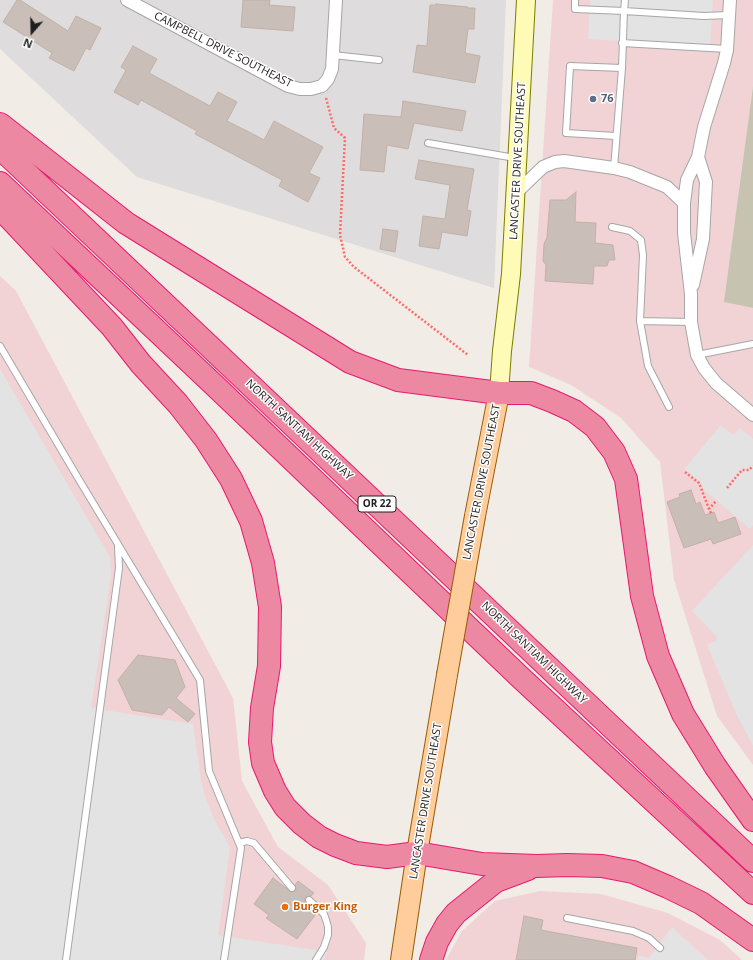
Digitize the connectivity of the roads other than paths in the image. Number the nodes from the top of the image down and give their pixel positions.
1 (127, 0) edge
2 (336, 0) edge
3 (526, 0) edge
4 (575, 0) edge
5 (624, 0) edge
6 (730, 0) edge
7 (624, 11) junction
8 (729, 15) junction
9 (622, 43) junction
10 (726, 49) junction
11 (333, 55) junction
12 (379, 60) dead end
13 (622, 68) junction
14 (0, 124) edge
15 (616, 136) junction
16 (428, 143) dead end
17 (0, 148) edge
18 (698, 157) junction
19 (518, 158) junction
20 (614, 168) junction
21 (0, 183) edge
22 (517, 192) junction
23 (684, 203) junction
24 (0, 208) edge
25 (612, 227) dead end
26 (690, 294) junction
27 (640, 321) junction
28 (691, 322) junction
29 (753, 344) edge
30 (0, 346) edge
31 (696, 355) junction
32 (499, 393) junction
33 (669, 407) dead end
34 (753, 415) edge
35 (118, 546) junction
36 (753, 820) edge
37 (239, 843) junction
38 (417, 853) junction
39 (753, 861) edge
40 (537, 866) junction
41 (292, 888) dead end
42 (753, 893) edge
43 (309, 900) dead end
44 (567, 918) dead end
45 (753, 940) edge
46 (660, 948) dead end
47 (66, 960) edge
48 (224, 960) edge
49 (316, 960) edge
50 (401, 960) edge
51 (431, 960) edge

1 - 11 street, CAMPBELL DRIVE SOUTHEAST
2 - 11 street
3 - 19 main road, LANCASTER DRIVE SOUTHEAST
4 - 7 lane
5 - 7 lane
6 - 8 street
7 - 8 lane
7 - 9 lane
8 - 10 street
9 - 10 lane
9 - 13 lane
10 - 18 street
11 - 12 lane
13 - 15 lane
13 - 15 lane
14 - 32 highway
15 - 20 lane
16 - 19 lane
17 - 39 highway, NORTH SANTIAM HIGHWAY / OR 22
18 - 23 street
18 - 26 street
19 - 22 main road, LANCASTER DRIVE SOUTHEAST
20 - 22 street
20 - 23 street
21 - 42 highway, OR 22
22 - 32 main road, LANCASTER DRIVE SOUTHEAST
23 - 26 street
24 - 38 highway
25 - 27 lane
26 - 28 street
27 - 28 lane
27 - 33 lane
28 - 31 street
29 - 31 lane
30 - 35 lane
31 - 34 street
32 - 36 highway
32 - 38 main road, LANCASTER DRIVE SOUTHEAST, bridge
35 - 37 lane
35 - 47 lane
37 - 41 lane
37 - 48 lane
38 - 40 highway
38 - 50 main road, LANCASTER DRIVE SOUTHEAST
40 - 45 highway
40 - 51 highway
43 - 49 lane
44 - 46 lane

